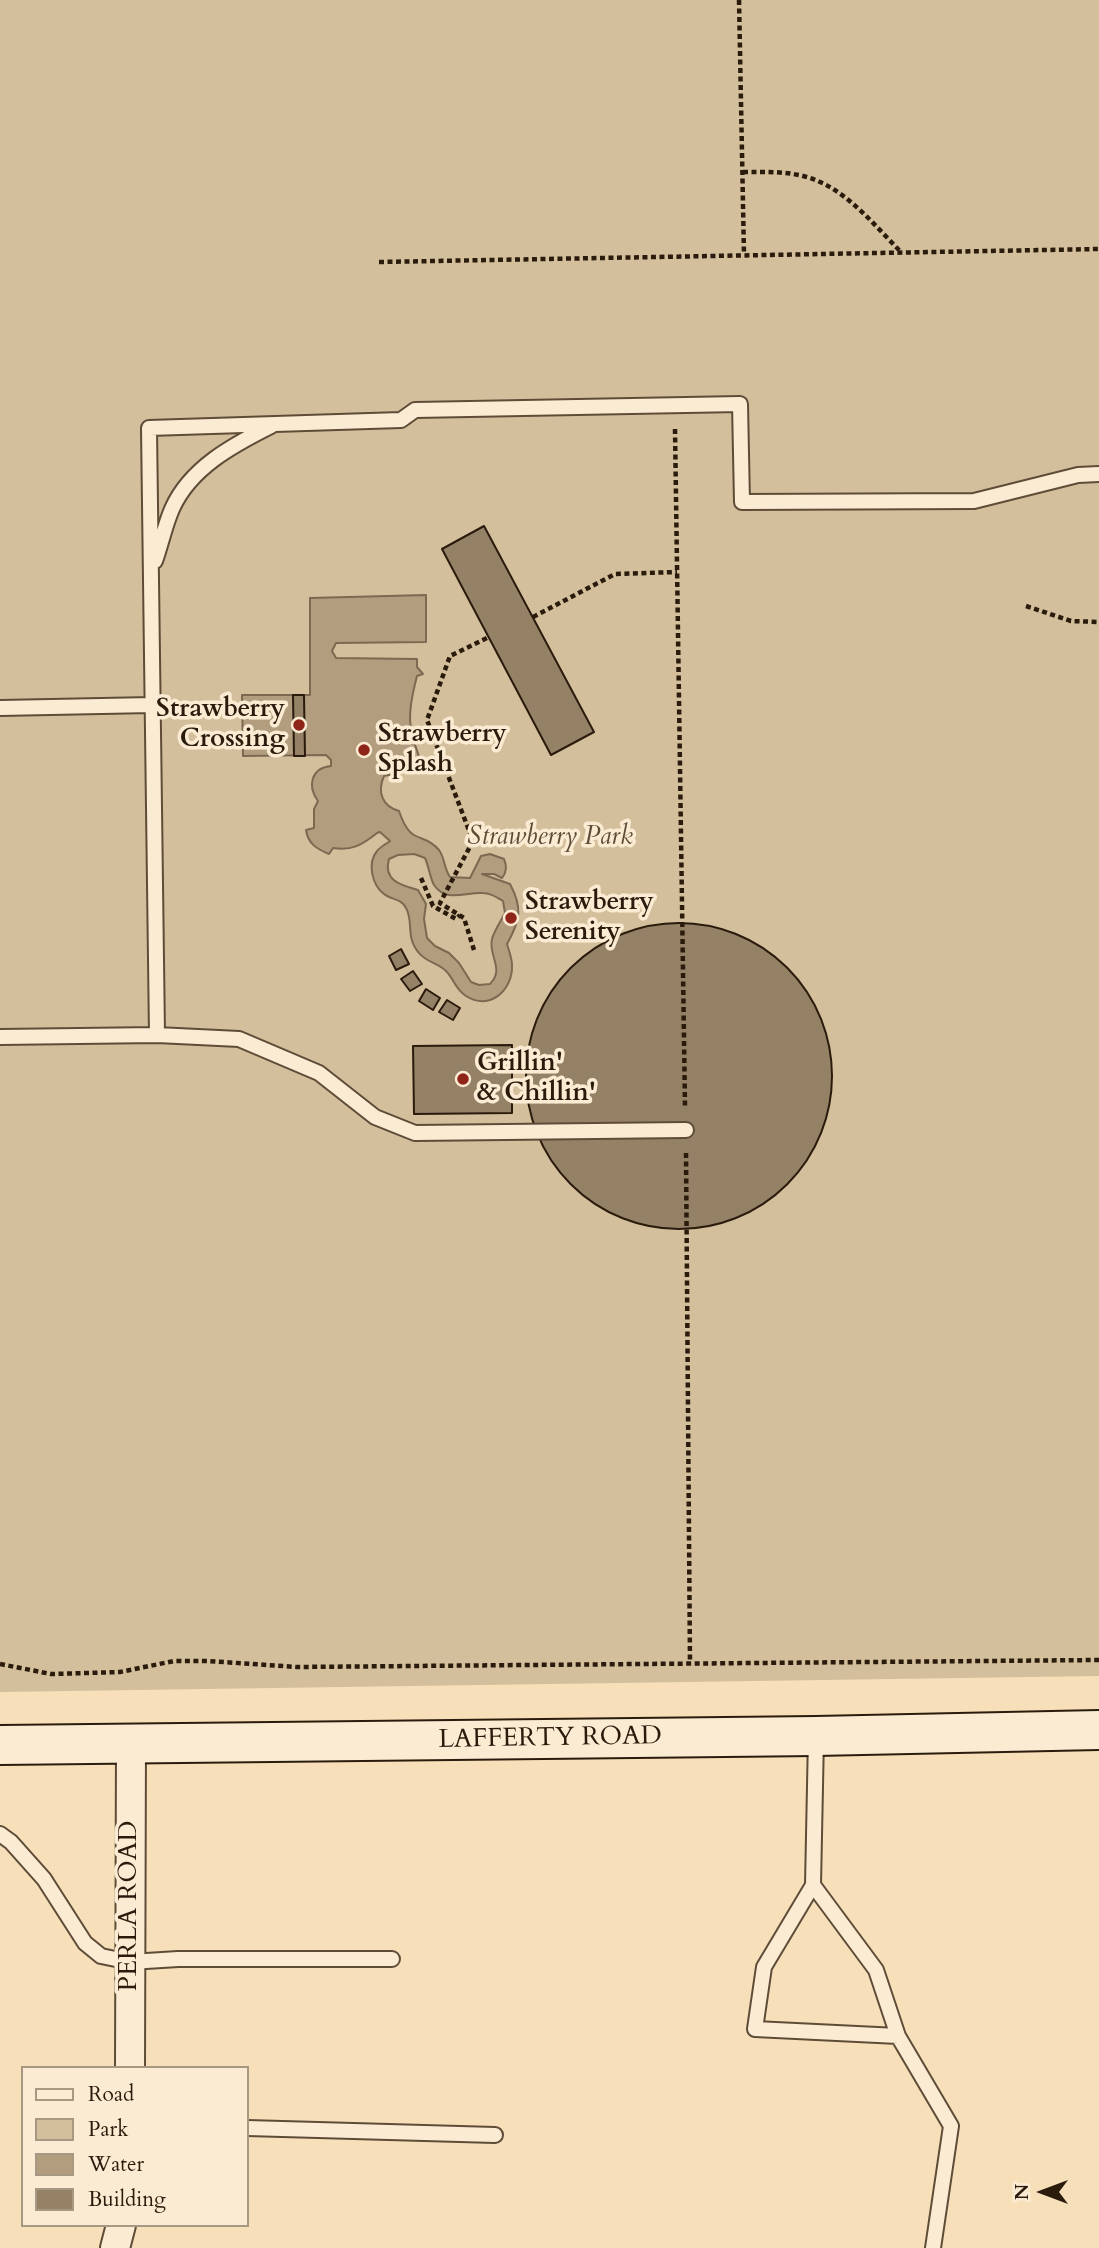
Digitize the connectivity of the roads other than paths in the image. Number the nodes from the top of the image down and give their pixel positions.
1 (274, 424) junction
2 (1099, 474) edge
3 (152, 572) junction
4 (152, 705) junction
5 (0, 708) edge
6 (157, 1035) junction
7 (0, 1037) edge
8 (685, 1130) road end
9 (1099, 1730) edge
10 (816, 1736) junction
11 (131, 1744) junction
12 (0, 1745) edge
13 (0, 1834) edge
14 (813, 1885) junction
15 (392, 1959) dead end
16 (130, 1962) junction
17 (898, 2036) junction
18 (130, 2066) edge
19 (248, 2128) edge
20 (495, 2135) dead end
21 (120, 2227) edge
22 (115, 2248) edge
23 (933, 2248) edge

1 - 2 lane
1 - 3 lane
1 - 3 lane
3 - 4 lane
4 - 5 lane
4 - 6 lane
6 - 7 lane
6 - 8 lane
9 - 10 street, LAFFERTY ROAD
10 - 11 street, LAFFERTY ROAD
10 - 14 lane
11 - 12 street, LAFFERTY ROAD
11 - 16 street, PERLA ROAD
13 - 16 lane
14 - 17 lane
14 - 17 lane
15 - 16 lane
16 - 18 street, PERLA ROAD
17 - 23 lane
19 - 20 lane
21 - 22 street

